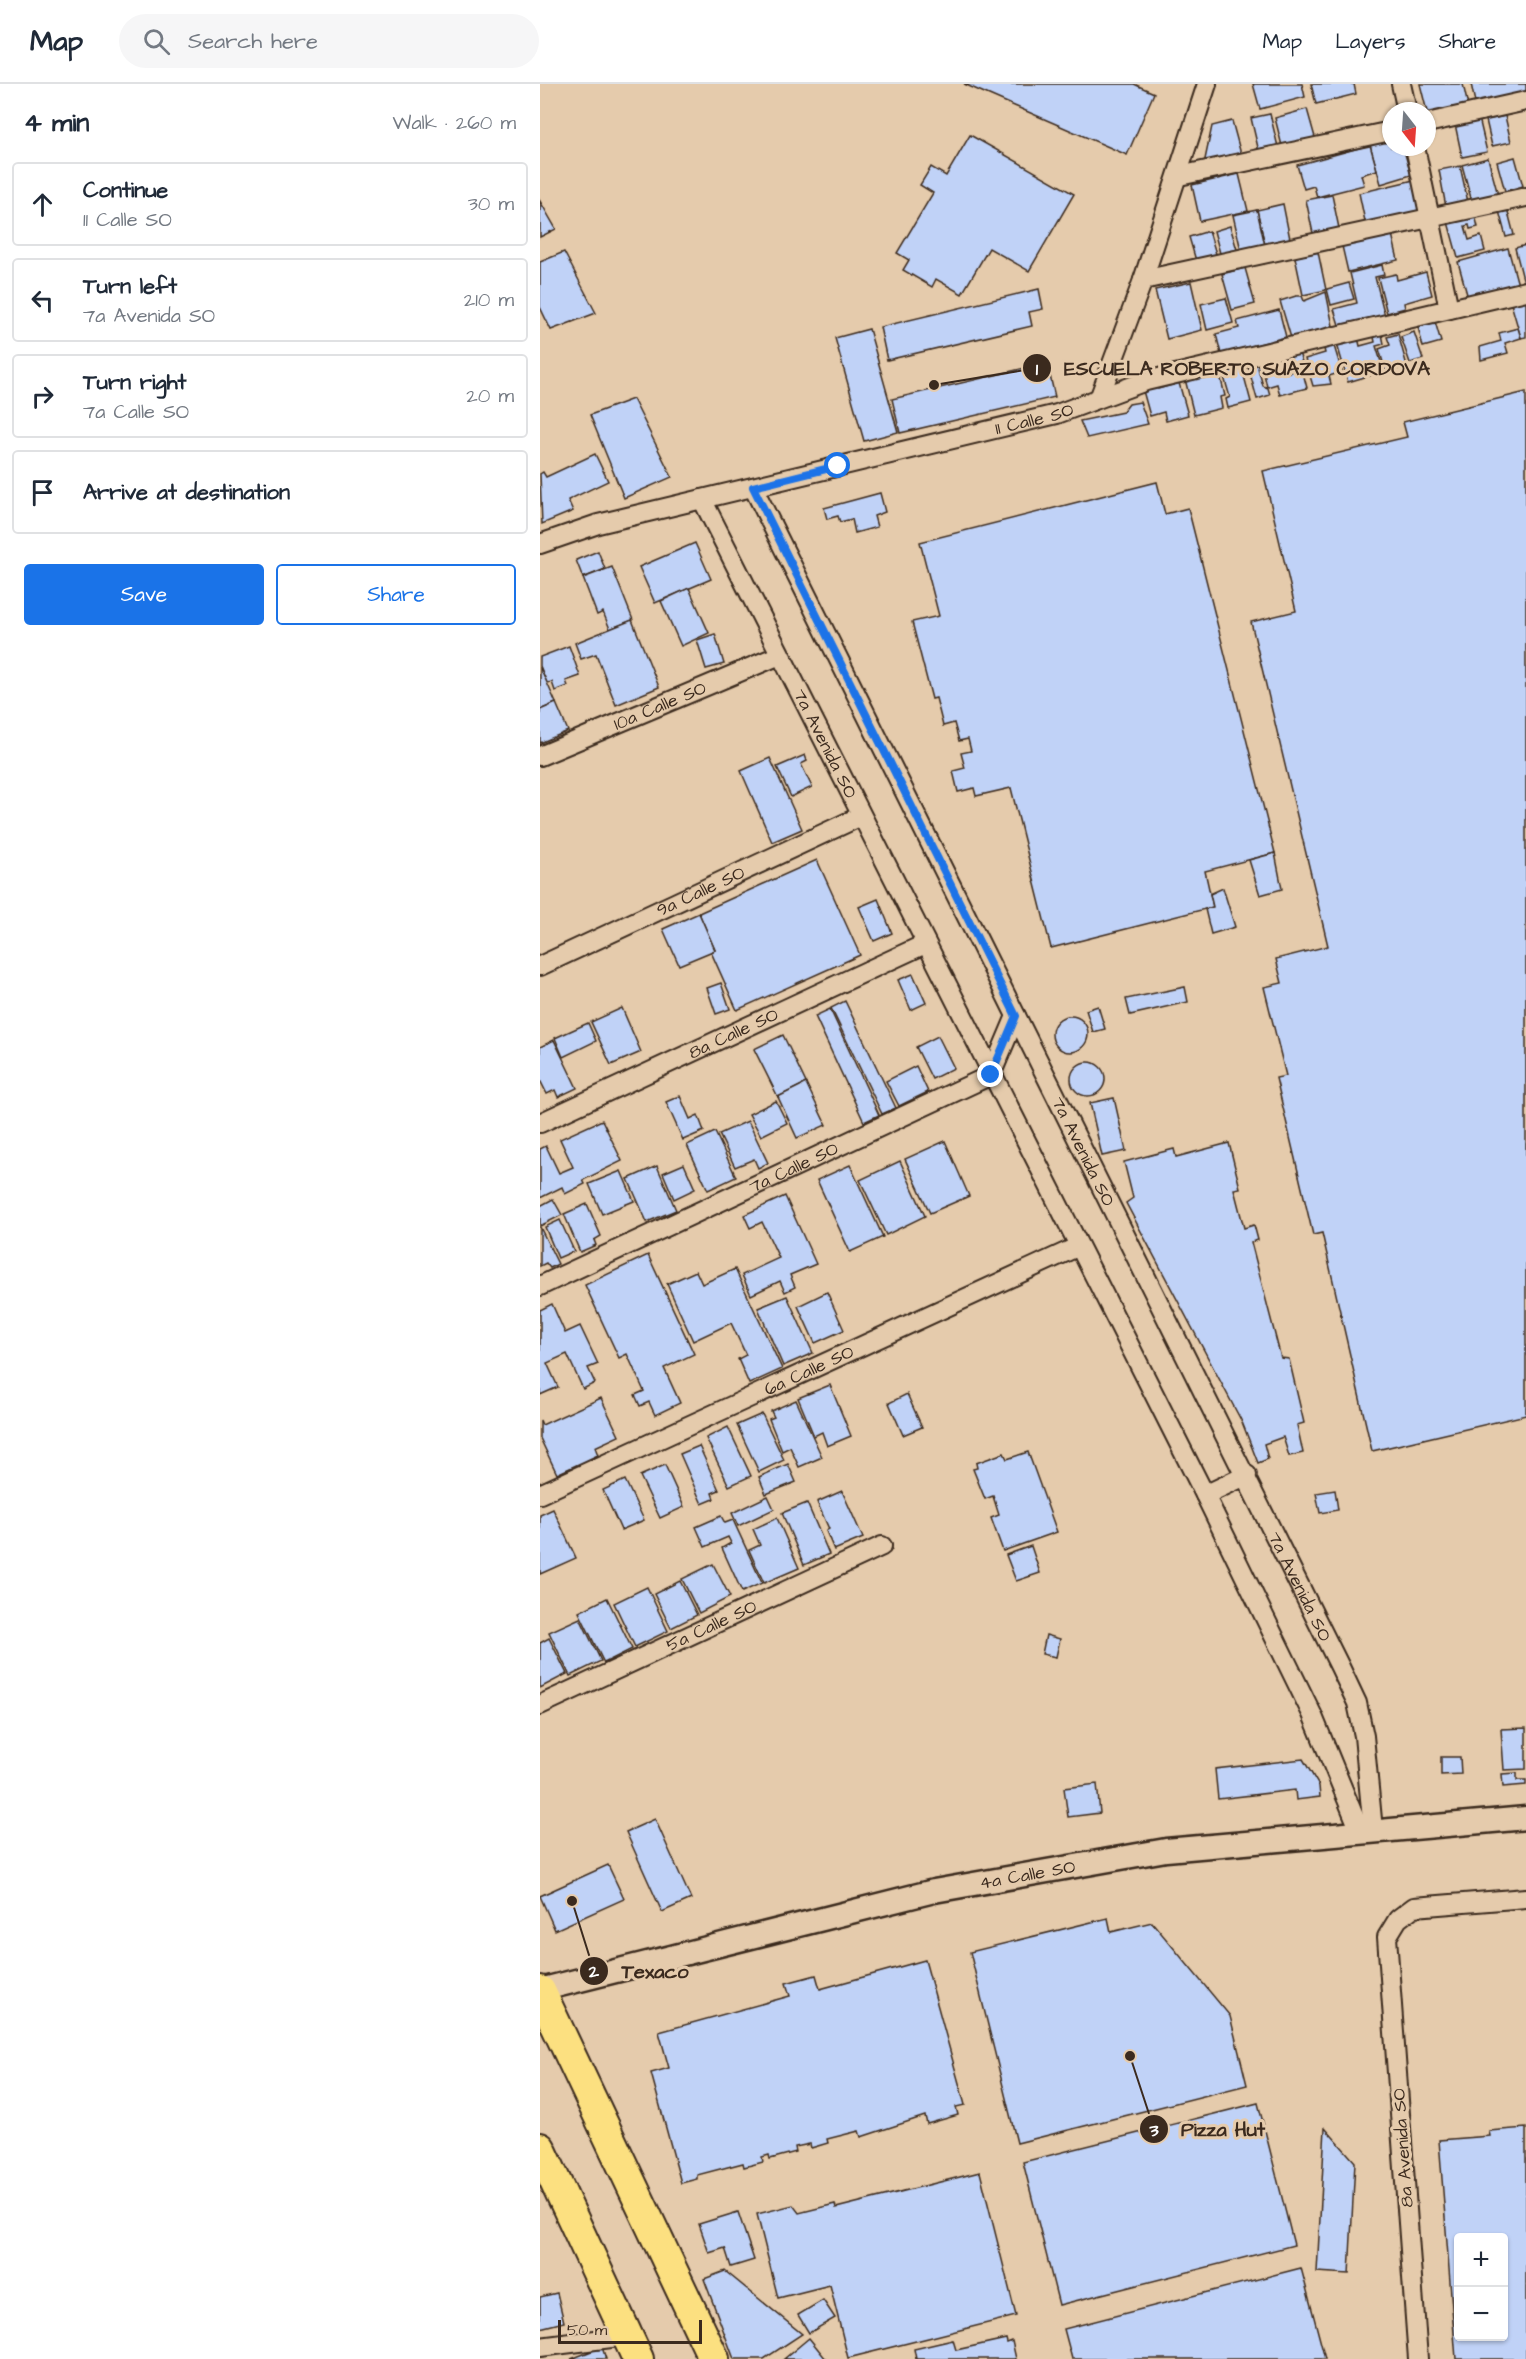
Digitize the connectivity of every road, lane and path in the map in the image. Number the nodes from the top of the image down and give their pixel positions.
1 (1207, 84) edge
2 (1401, 84) edge
3 (1526, 101) edge
4 (1405, 102) edge
5 (1436, 121) edge
6 (1382, 133) edge
7 (1417, 156) edge
8 (1179, 177) junction
9 (1526, 198) edge
10 (1431, 219) junction
11 (1143, 280) junction
12 (1526, 291) edge
13 (1449, 309) junction
14 (1100, 396) junction
15 (753, 487) junction
16 (702, 499) junction
17 (540, 544) edge
18 (780, 656) junction
19 (540, 756) edge
20 (861, 816) junction
21 (926, 945) junction
22 (540, 966) edge
23 (1016, 1016) junction
24 (991, 1075) junction
25 (540, 1123) edge
26 (1077, 1247) junction
27 (540, 1286) edge
28 (1247, 1475) junction
29 (540, 1494) edge
30 (1205, 1496) junction
31 (882, 1546) dead end
32 (540, 1705) edge
33 (1526, 1818) edge
34 (1367, 1830) junction
35 (1526, 1898) edge
36 (540, 1990) edge
37 (540, 2148) edge
38 (540, 2347) edge
39 (632, 2348) edge
40 (714, 2359) edge
41 (1419, 2359) edge

1 - 8 street
2 - 4 street
3 - 5 street
6 - 8 street
7 - 10 street
8 - 11 street
9 - 10 street
10 - 11 street
10 - 13 street
11 - 14 street
12 - 13 street, 11 Calle SO
13 - 14 street, 11 Calle SO
14 - 15 street, 11 Calle SO
15 - 16 street, 11 Calle SO
15 - 23 street, 7a Avenida SO
16 - 17 street, 11 Calle SO
16 - 18 street, 7a Avenida SO
18 - 19 street, 10a Calle SO
18 - 20 street, 7a Avenida SO
20 - 21 street, 7a Avenida SO
20 - 22 street, 9a Calle SO
21 - 24 street, 7a Avenida SO
21 - 25 street, 8a Calle SO
23 - 24 street
23 - 28 street, 7a Avenida SO
24 - 26 street, 7a Avenida SO
24 - 27 street, 7a Calle SO
26 - 29 street, 6a Calle SO
26 - 30 street, 7a Avenida SO
28 - 30 street
28 - 34 street, 7a Avenida SO
30 - 34 street, 7a Avenida SO
31 - 32 street, 5a Calle SO
33 - 34 street, 4a Calle SO
34 - 36 street, 4a Calle SO
35 - 41 street, 8a Avenida SO
36 - 40 highway
37 - 39 highway
38 - 39 street

